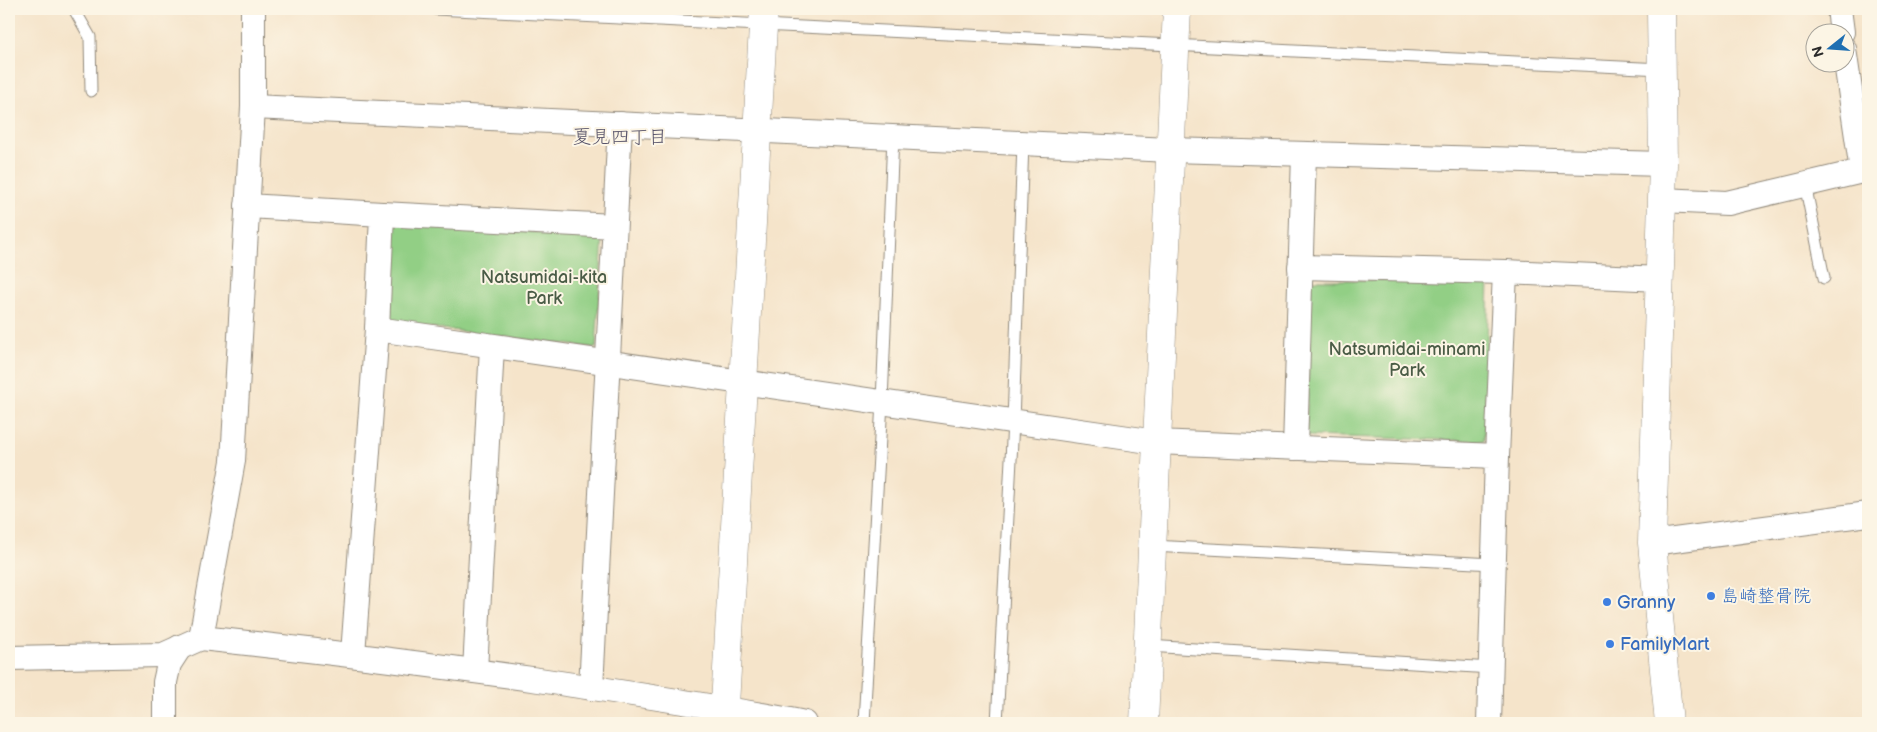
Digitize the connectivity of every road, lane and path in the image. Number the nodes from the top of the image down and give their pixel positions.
1 (74, 9) edge
2 (254, 9) edge
3 (435, 9) edge
4 (1177, 9) edge
5 (1661, 9) edge
6 (1839, 9) edge
7 (763, 17) edge
8 (1841, 22) edge
9 (1175, 44) junction
10 (1662, 69) junction
11 (1847, 72) edge
12 (91, 91) dead end
13 (252, 107) junction
14 (620, 124) junction
15 (758, 130) junction
16 (893, 136) junction
17 (1023, 143) junction
18 (1170, 150) junction
19 (1304, 154) junction
20 (1663, 164) junction
21 (1805, 184) junction
22 (1662, 200) junction
23 (247, 206) junction
24 (382, 214) junction
25 (614, 226) junction
26 (1300, 267) junction
27 (1505, 272) junction
28 (1824, 278) dead end
29 (1660, 279) junction
30 (377, 329) junction
31 (492, 346) junction
32 (606, 362) junction
33 (744, 382) junction
34 (882, 402) junction
35 (1013, 422) junction
36 (1156, 442) junction
37 (1295, 448) junction
38 (1497, 456) junction
39 (1868, 514) edge
40 (1652, 543) junction
41 (1152, 546) junction
42 (1494, 564) junction
43 (191, 642) junction
44 (1148, 646) junction
45 (353, 654) junction
46 (9, 658) edge
47 (1491, 668) junction
48 (475, 671) junction
49 (591, 688) junction
50 (724, 715) edge
51 (165, 723) edge
52 (805, 723) edge
53 (864, 723) edge
54 (997, 723) edge
55 (1144, 723) edge
56 (1489, 723) edge
57 (1669, 723) edge

1 - 12 lane
2 - 13 street
3 - 7 lane
4 - 9 street
5 - 10 street
6 - 8 street
7 - 9 lane
7 - 15 street
9 - 10 lane
9 - 18 street
10 - 20 street
11 - 21 street
13 - 14 street
13 - 23 street
14 - 15 street
14 - 25 street
15 - 16 street
15 - 33 street
16 - 17 street
16 - 34 lane
17 - 18 street
17 - 35 lane
18 - 19 street
18 - 36 street
19 - 20 street
19 - 26 street
20 - 22 street
21 - 22 street
21 - 28 lane
22 - 29 street
23 - 24 street
23 - 43 street
24 - 25 street
24 - 30 street
25 - 32 street
26 - 27 street
26 - 37 street
27 - 29 street
27 - 38 street
29 - 40 street
30 - 31 street
30 - 45 street
31 - 32 street
31 - 48 street
32 - 33 street
32 - 49 street
33 - 34 street
33 - 50 street
34 - 35 street
34 - 53 lane
35 - 36 street
35 - 54 lane
36 - 37 street
36 - 41 street
37 - 38 street
38 - 42 street
39 - 40 street
40 - 57 street
41 - 42 lane
41 - 44 street
42 - 47 street
43 - 45 street
43 - 46 street
43 - 51 street
44 - 47 lane
44 - 55 street
45 - 48 street
47 - 56 street
48 - 49 street
49 - 50 street
50 - 52 street

